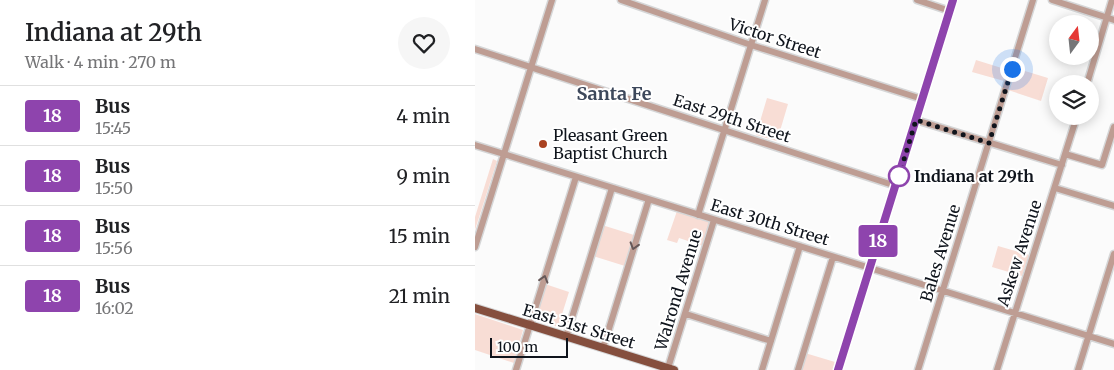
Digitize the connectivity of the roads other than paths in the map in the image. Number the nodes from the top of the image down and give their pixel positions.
1 (552, 0) edge
2 (621, 0) edge
3 (765, 0) edge
4 (917, 0) edge
5 (953, 0) edge
6 (1033, 0) edge
7 (1052, 0) edge
8 (1112, 0) edge
9 (1071, 3) edge
10 (950, 11) junction
11 (1110, 18) edge
12 (751, 45) junction
13 (475, 49) edge
14 (530, 67) junction
15 (1090, 75) edge
16 (923, 100) junction
17 (916, 120) junction
18 (1074, 125) edge
19 (1114, 127) edge
20 (725, 130) junction
21 (989, 143) junction
22 (475, 145) edge
23 (504, 154) junction
24 (1065, 154) junction
25 (1062, 165) junction
26 (576, 177) junction
27 (896, 186) junction
28 (612, 188) junction
29 (1055, 188) junction
30 (649, 199) junction
31 (1114, 206) edge
32 (698, 215) junction
33 (714, 220) junction
34 (800, 246) junction
35 (475, 247) edge
36 (1114, 254) edge
37 (833, 256) junction
38 (869, 268) junction
39 (943, 291) junction
40 (475, 308) edge
41 (686, 314) junction
42 (1014, 314) junction
43 (529, 325) junction
44 (1088, 336) junction
45 (566, 337) junction
46 (771, 341) junction
47 (1114, 344) edge
48 (603, 348) junction
49 (671, 369) edge
50 (516, 370) edge
51 (761, 370) edge
52 (798, 370) edge
53 (838, 370) edge
54 (919, 370) edge
55 (997, 370) edge
56 (1078, 370) edge

1 - 14 street
2 - 12 street, Victor Street
3 - 12 street, Walrond Avenue
4 - 10 street
5 - 10 street
6 - 21 street, Bales Avenue
7 - 9 street
8 - 11 street
9 - 11 street
10 - 16 street
11 - 15 street
12 - 16 street, Victor Street
12 - 20 street, Walrond Avenue
13 - 14 street, East 29th Street
14 - 20 street, East 29th Street
14 - 23 street
16 - 17 street
17 - 21 street
17 - 27 street
18 - 24 street, Askew Avenue
19 - 24 street
20 - 27 street, East 29th Street
20 - 32 street, Walrond Avenue
21 - 25 street
21 - 39 street, Bales Avenue
22 - 23 street, East 30th Street
23 - 26 street, East 30th Street
23 - 35 street
24 - 25 street, Askew Avenue
25 - 29 street, Askew Avenue
26 - 28 street, East 30th Street
43 -> 26 street
27 - 38 street
28 - 30 street, East 30th Street
28 - 45 street
29 - 31 street
29 - 42 street, Askew Avenue
30 - 32 street, East 30th Street
30 -> 48 street
32 - 33 street, East 30th Street
33 - 34 street, East 30th Street
33 - 41 street, Walrond Avenue
34 - 37 street, East 30th Street
34 - 46 street
36 - 44 street
37 - 38 street, East 30th Street
37 - 52 street
38 - 39 street, East 30th Street
38 - 53 street
39 - 42 street, East 30th Street
39 - 54 street, Bales Avenue
40 - 43 main road, East 31st Street
41 - 46 street
41 - 49 street, Walrond Avenue
42 - 44 street, East 30th Street
42 - 55 street, Askew Avenue
43 - 45 main road, East 31st Street
43 - 50 street
44 - 47 street, East 30th Street
44 - 56 street
45 - 48 main road, East 31st Street
46 - 51 street
48 - 49 main road, East 31st Street

